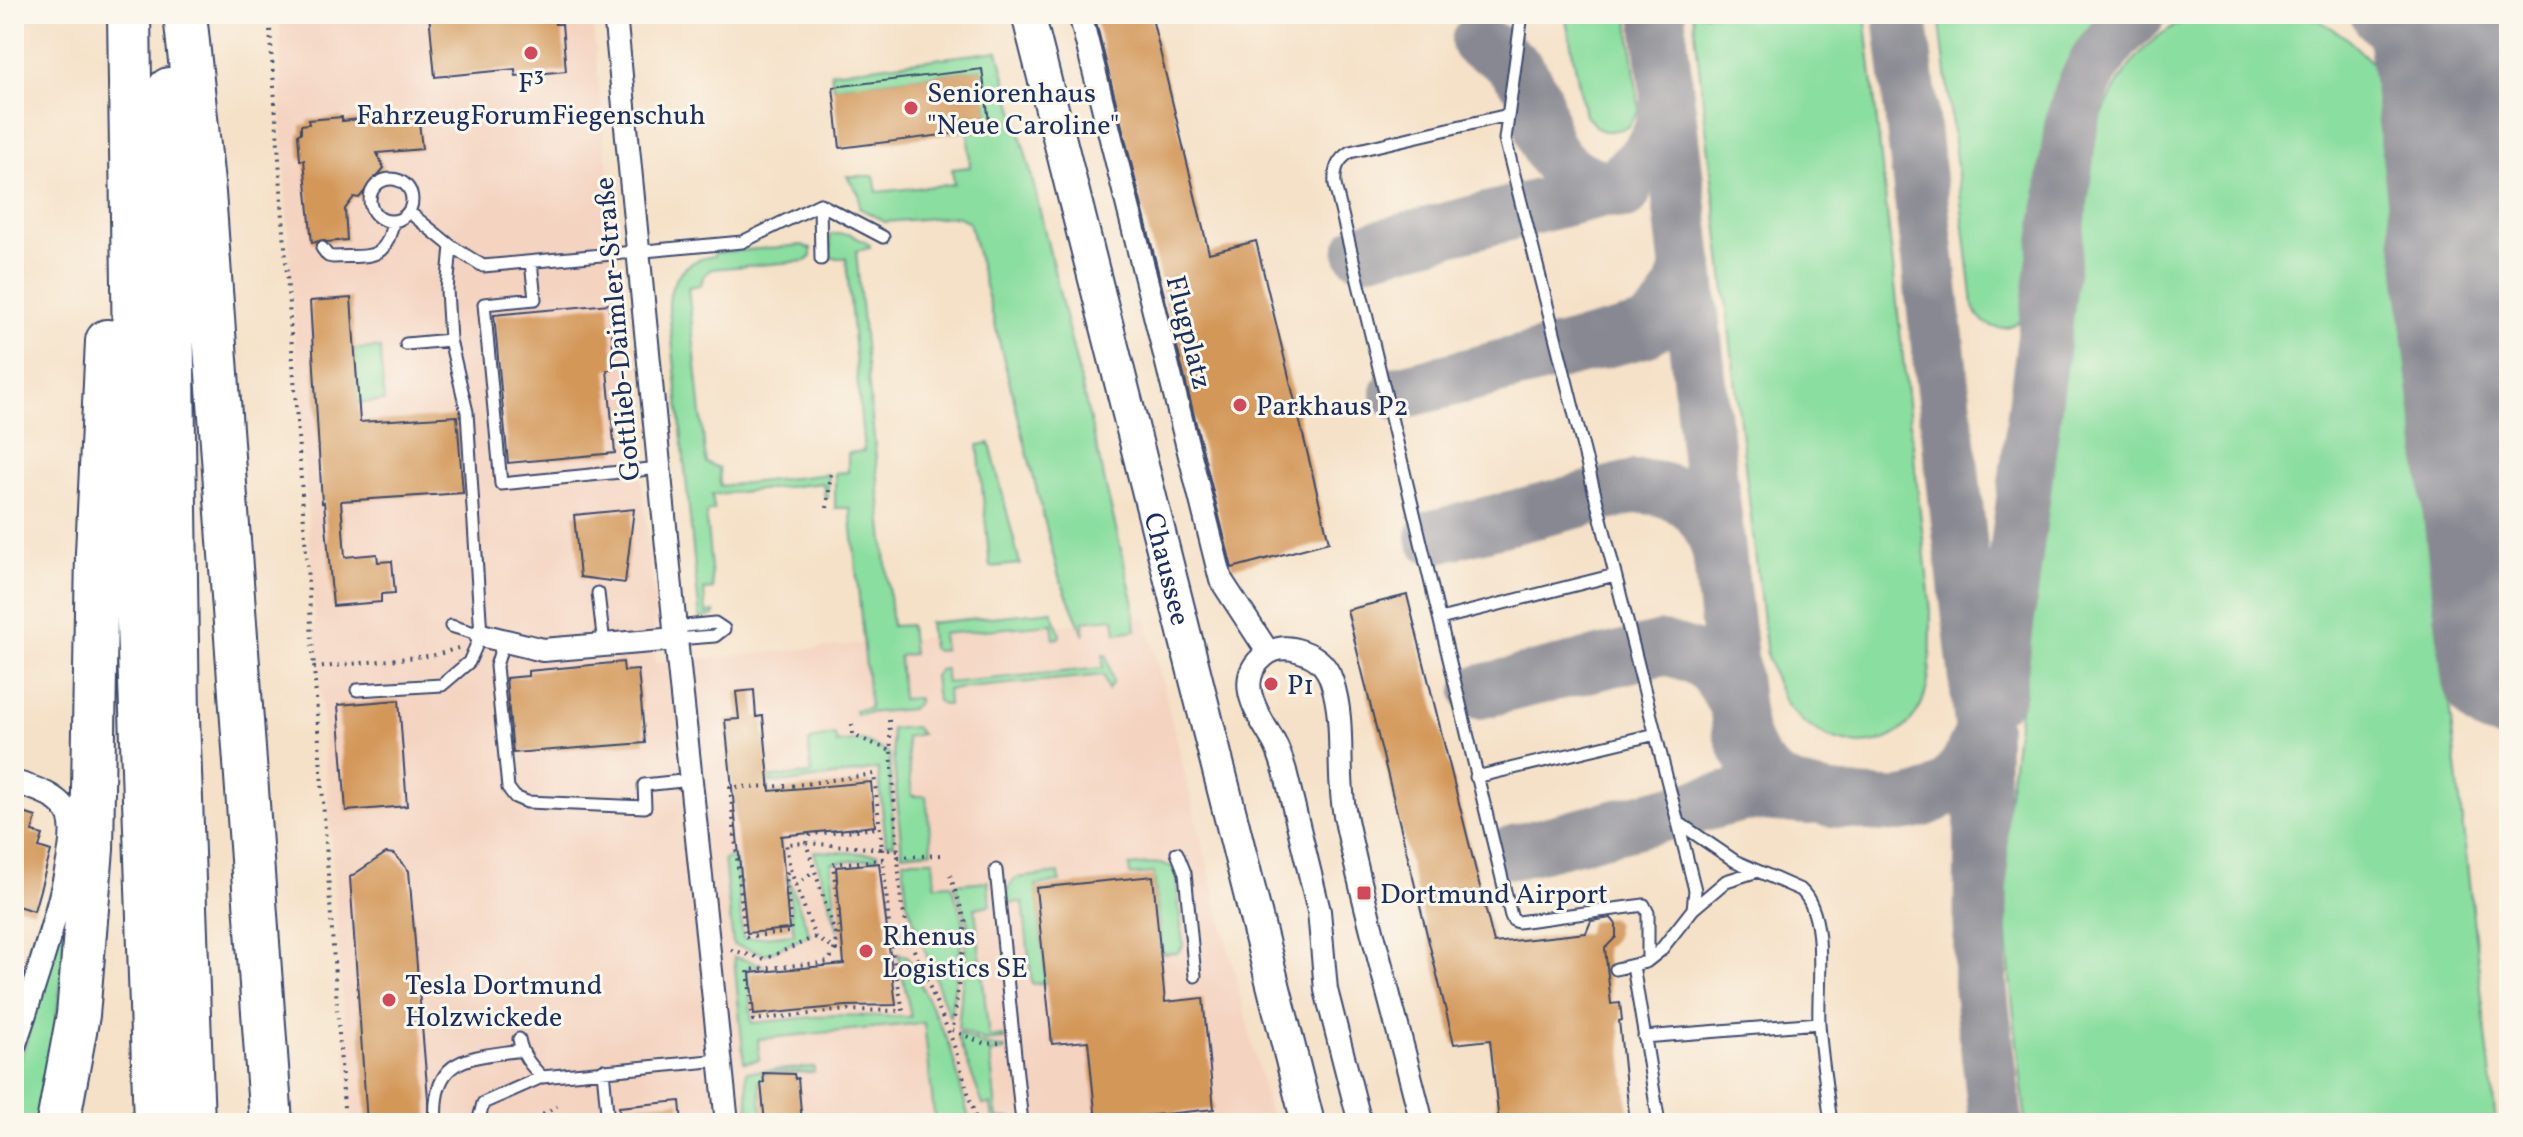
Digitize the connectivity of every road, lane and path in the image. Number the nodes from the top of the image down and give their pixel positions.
1 (129, 14) edge
2 (169, 14) edge
3 (185, 14) edge
4 (269, 14) edge
5 (615, 14) edge
6 (1028, 14) edge
7 (1080, 14) edge
8 (1522, 14) edge
9 (1508, 115) junction
10 (129, 141) junction
11 (820, 204) junction
12 (409, 212) junction
13 (393, 221) junction
14 (883, 237) dead end
15 (451, 246) junction
16 (322, 248) dead end
17 (640, 252) junction
18 (821, 259) dead end
19 (531, 262) junction
20 (450, 340) junction
21 (406, 344) dead end
22 (660, 468) junction
23 (831, 473) dead end
24 (827, 508) dead end
25 (1615, 575) junction
26 (598, 593) dead end
27 (1440, 619) junction
28 (451, 626) dead end
29 (675, 633) junction
30 (481, 635) junction
31 (504, 640) junction
32 (604, 644) junction
33 (1268, 652) junction
34 (314, 668) junction
35 (357, 690) dead end
36 (889, 720) dead end
37 (852, 724) dead end
38 (1656, 734) junction
39 (891, 751) junction
40 (1476, 777) junction
41 (691, 780) junction
42 (14, 782) edge
43 (1679, 823) junction
44 (880, 828) junction
45 (806, 843) junction
46 (882, 849) junction
47 (1177, 853) dead end
48 (898, 854) junction
49 (941, 855) dead end
50 (883, 860) junction
51 (790, 869) junction
52 (996, 870) dead end
53 (814, 871) junction
54 (1758, 871) junction
55 (950, 875) dead end
56 (796, 885) junction
57 (1693, 909) junction
58 (815, 937) junction
59 (911, 943) junction
60 (891, 945) junction
61 (731, 950) dead end
62 (836, 950) junction
63 (1648, 960) junction
64 (1633, 966) junction
65 (1616, 969) dead end
66 (1195, 976) dead end
67 (1819, 1023) junction
68 (951, 1030) junction
69 (1644, 1037) junction
70 (1014, 1042) junction
71 (14, 1047) edge
72 (721, 1060) junction
73 (603, 1070) junction
74 (542, 1077) junction
75 (557, 1106) dead end
76 (58, 1123) edge
77 (155, 1123) edge
78 (193, 1123) edge
79 (271, 1123) edge
80 (345, 1123) edge
81 (436, 1123) edge
82 (478, 1123) edge
83 (529, 1123) edge
84 (608, 1123) edge
85 (727, 1123) edge
86 (977, 1123) edge
87 (1022, 1123) edge
88 (1308, 1123) edge
89 (1360, 1123) edge
90 (1422, 1123) edge
91 (1659, 1123) edge
92 (1831, 1123) edge

1 - 10 highway
2 - 78 highway
3 - 79 highway
4 - 34 path
5 - 17 street, Gottlieb-Daimler-Straße
6 - 88 main road, Chaussee
7 - 33 street, Flugplatz
8 - 9 lane
9 - 25 lane
9 - 27 lane
10 - 76 highway
10 - 77 highway
11 - 14 lane
11 - 17 lane
11 - 18 lane
12 - 13 lane
12 - 13 lane
12 - 15 lane
13 - 16 lane
15 - 19 lane
15 - 20 lane
17 - 19 lane
17 - 22 street, Gottlieb-Daimler-Straße
19 - 22 lane
20 - 21 lane
20 - 30 lane
22 - 29 street, Gottlieb-Daimler-Straße
23 - 24 path
25 - 27 lane
25 - 38 lane
26 - 32 lane
27 - 40 lane
28 - 30 lane
29 - 32 street
29 - 41 street, Gottlieb-Daimler-Straße
30 - 31 street
30 - 34 path
30 - 35 lane
31 - 32 street
31 - 41 lane
33 - 89 street
33 - 90 street
34 - 80 path
36 - 39 path
37 - 39 path
38 - 40 lane
38 - 43 lane
39 - 48 path
40 - 63 lane
41 - 72 street, Gottlieb-Daimler-Straße
42 - 71 street
43 - 54 lane
43 - 57 lane
44 - 45 path
44 - 46 path
44 - 51 path
45 - 46 path
45 - 51 path
45 - 53 path
46 - 48 path
46 - 50 path
47 - 66 lane
48 - 49 path
48 - 59 path
50 - 60 path
50 - 62 path
51 - 56 path
52 - 70 lane
53 - 56 path
53 - 62 path
54 - 57 lane
54 - 67 lane
55 - 68 path
56 - 58 path
57 - 63 lane
58 - 61 path
58 - 62 path
59 - 60 path
59 - 68 path
60 - 62 path
63 - 64 lane
64 - 65 lane
64 - 69 lane
67 - 69 lane
67 - 92 lane
68 - 70 path
68 - 86 path
69 - 91 lane
70 - 87 lane
72 - 73 lane
72 - 85 street, Gottlieb-Daimler-Straße
73 - 74 lane
73 - 84 lane
74 - 81 lane
74 - 82 lane
75 - 83 path

